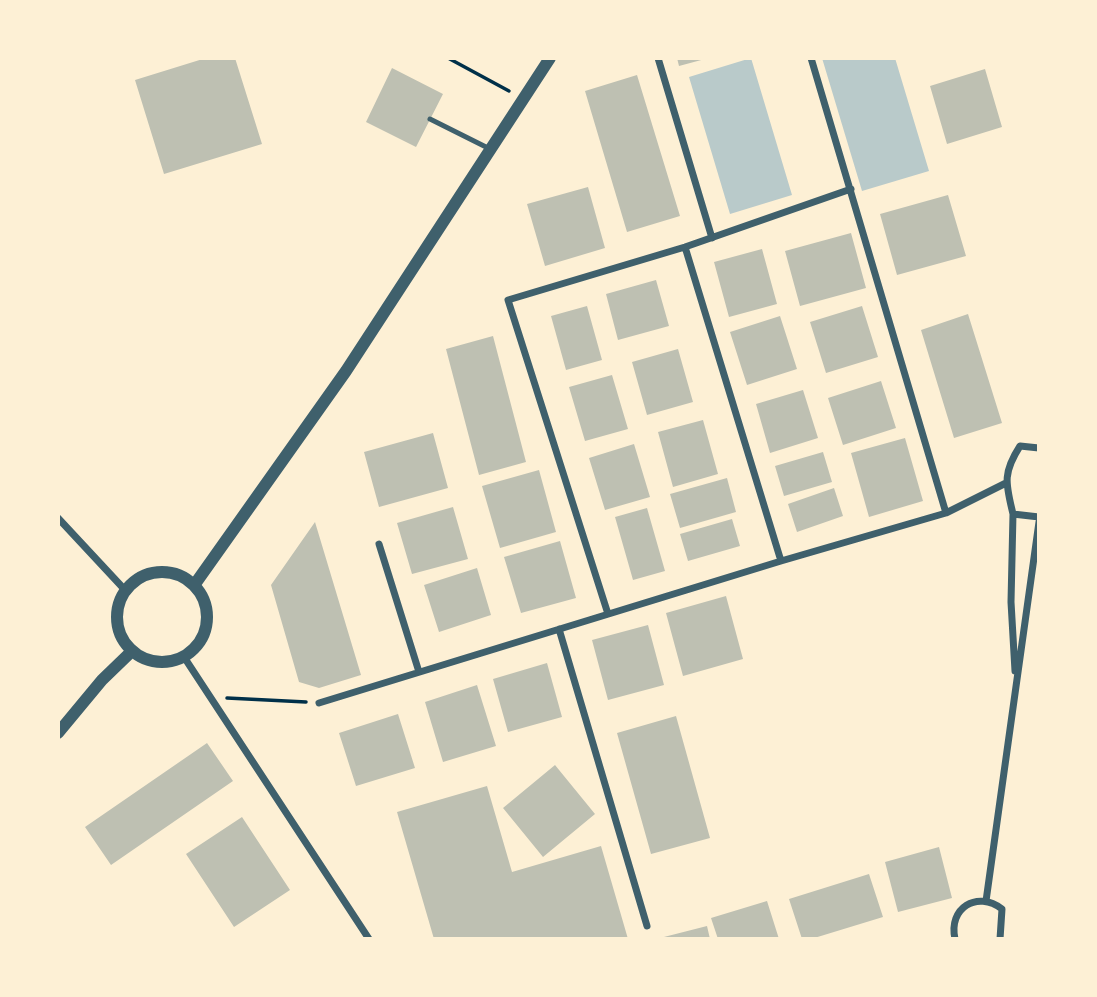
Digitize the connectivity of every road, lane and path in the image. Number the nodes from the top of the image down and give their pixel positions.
1 (448, 58) edge
2 (550, 58) edge
3 (658, 58) edge
4 (811, 58) edge
5 (523, 99) junction
6 (430, 119) dead end
7 (490, 149) junction
8 (851, 189) junction
9 (712, 237) junction
10 (685, 247) junction
11 (1039, 448) edge
12 (1006, 483) junction
13 (946, 513) junction
14 (1013, 514) junction
15 (58, 518) edge
16 (1039, 520) edge
17 (379, 544) dead end
18 (781, 561) junction
19 (195, 584) junction
20 (125, 590) junction
21 (608, 614) junction
22 (559, 629) junction
23 (132, 651) junction
24 (184, 657) junction
25 (419, 672) junction
26 (1016, 687) junction
27 (209, 696) junction
28 (319, 703) joint
29 (58, 733) edge
30 (986, 901) junction
31 (647, 926) dead end
32 (369, 939) edge
33 (953, 939) edge
34 (1000, 939) edge

1 - 5 path
2 - 5 street
3 - 9 street
4 - 8 street
5 - 7 street
6 - 7 lane
7 - 19 street
8 - 9 street
8 - 13 street
9 - 10 street
10 - 18 street
10 - 21 street
11 - 12 street
12 - 13 street
12 - 14 street
13 - 18 street
14 - 16 street
14 - 26 street
15 - 20 street
16 - 26 street
17 - 25 street
18 - 21 street
19 - 20 street
19 - 24 street
20 - 23 street
21 - 22 street
22 - 25 street
22 - 31 street
23 - 24 street
23 - 29 street
24 - 27 street
25 - 28 street
26 - 30 street
27 - 28 path
27 - 32 street
30 - 33 street
30 - 34 street

